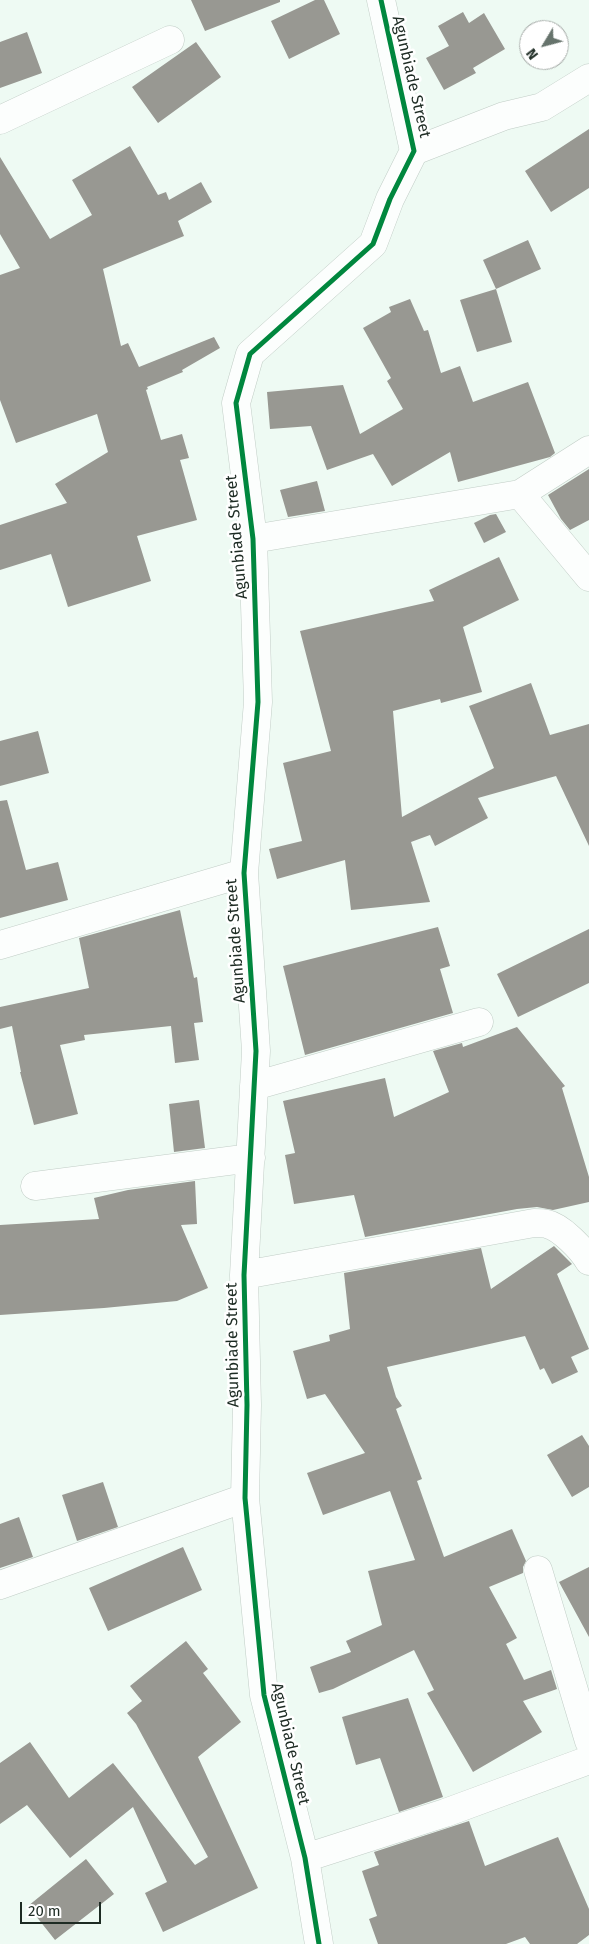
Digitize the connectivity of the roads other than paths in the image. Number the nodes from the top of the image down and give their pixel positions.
1 (381, 0) edge
2 (170, 40) dead end
3 (589, 78) edge
4 (0, 120) edge
5 (414, 151) junction
6 (589, 450) edge
7 (520, 494) junction
8 (253, 540) junction
9 (589, 577) edge
10 (244, 873) junction
11 (0, 945) edge
12 (479, 1022) dead end
13 (254, 1086) junction
14 (250, 1158) junction
15 (35, 1186) dead end
16 (589, 1262) edge
17 (244, 1275) junction
18 (245, 1498) junction
19 (538, 1570) dead end
20 (0, 1585) edge
21 (589, 1741) edge
22 (589, 1760) edge
23 (305, 1858) junction
24 (319, 1944) edge

1 - 5 street, Agunbiade Street
2 - 4 street
3 - 5 street
5 - 8 street, Agunbiade Street
6 - 7 street
7 - 8 street
7 - 9 street
8 - 10 street, Agunbiade Street
10 - 11 street
10 - 13 street, Agunbiade Street
12 - 13 street
13 - 14 street, Agunbiade Street
14 - 15 street
14 - 17 street, Agunbiade Street
16 - 17 street
17 - 18 street, Agunbiade Street
18 - 20 street
18 - 23 street, Agunbiade Street
19 - 21 street
22 - 23 street
23 - 24 street, Agunbiade Street

